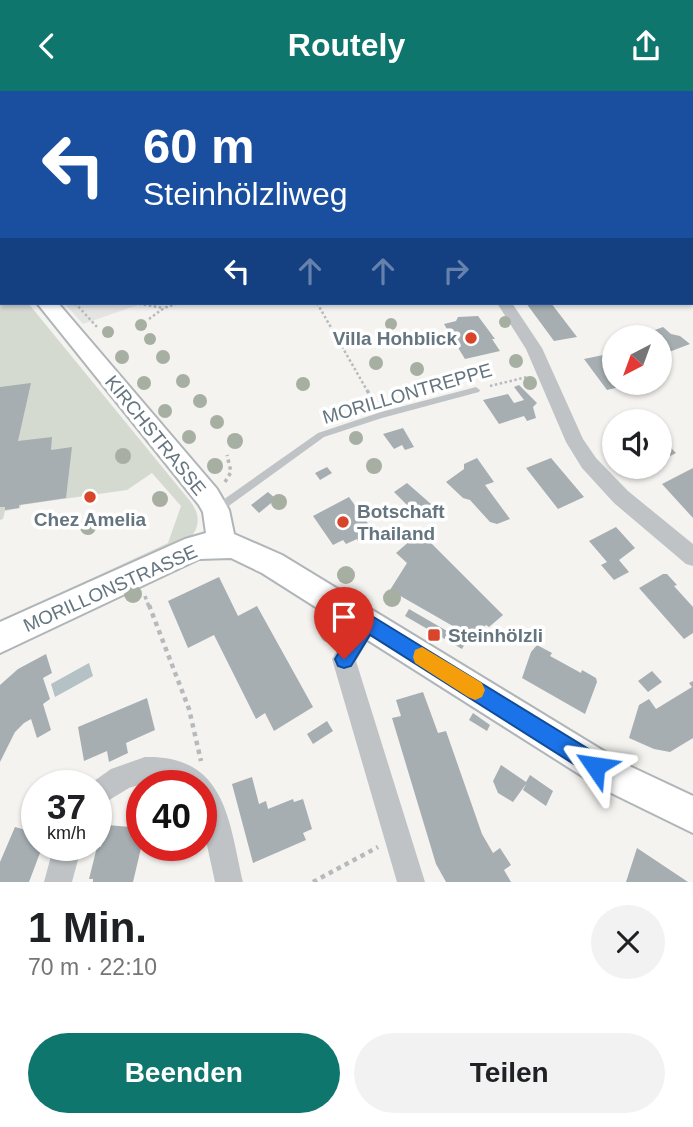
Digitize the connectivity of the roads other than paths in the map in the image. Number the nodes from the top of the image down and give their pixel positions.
1 (49, 305) edge
2 (505, 305) edge
3 (475, 390) road end
4 (216, 510) junction
5 (222, 543) junction
6 (693, 557) edge
7 (367, 622) junction
8 (0, 638) edge
9 (693, 815) edge
10 (217, 829) edge
11 (64, 861) edge
12 (58, 882) edge
13 (229, 882) edge
14 (411, 882) edge

1 - 4 street, KIRCHSTRASSE
2 - 6 street
3 - 4 lane, MORILLONTREPPE
4 - 5 street, KIRCHSTRASSE
5 - 7 street
5 - 8 street, MORILLONSTRASSE
7 - 9 street
7 - 14 street
10 - 13 street
11 - 12 street

